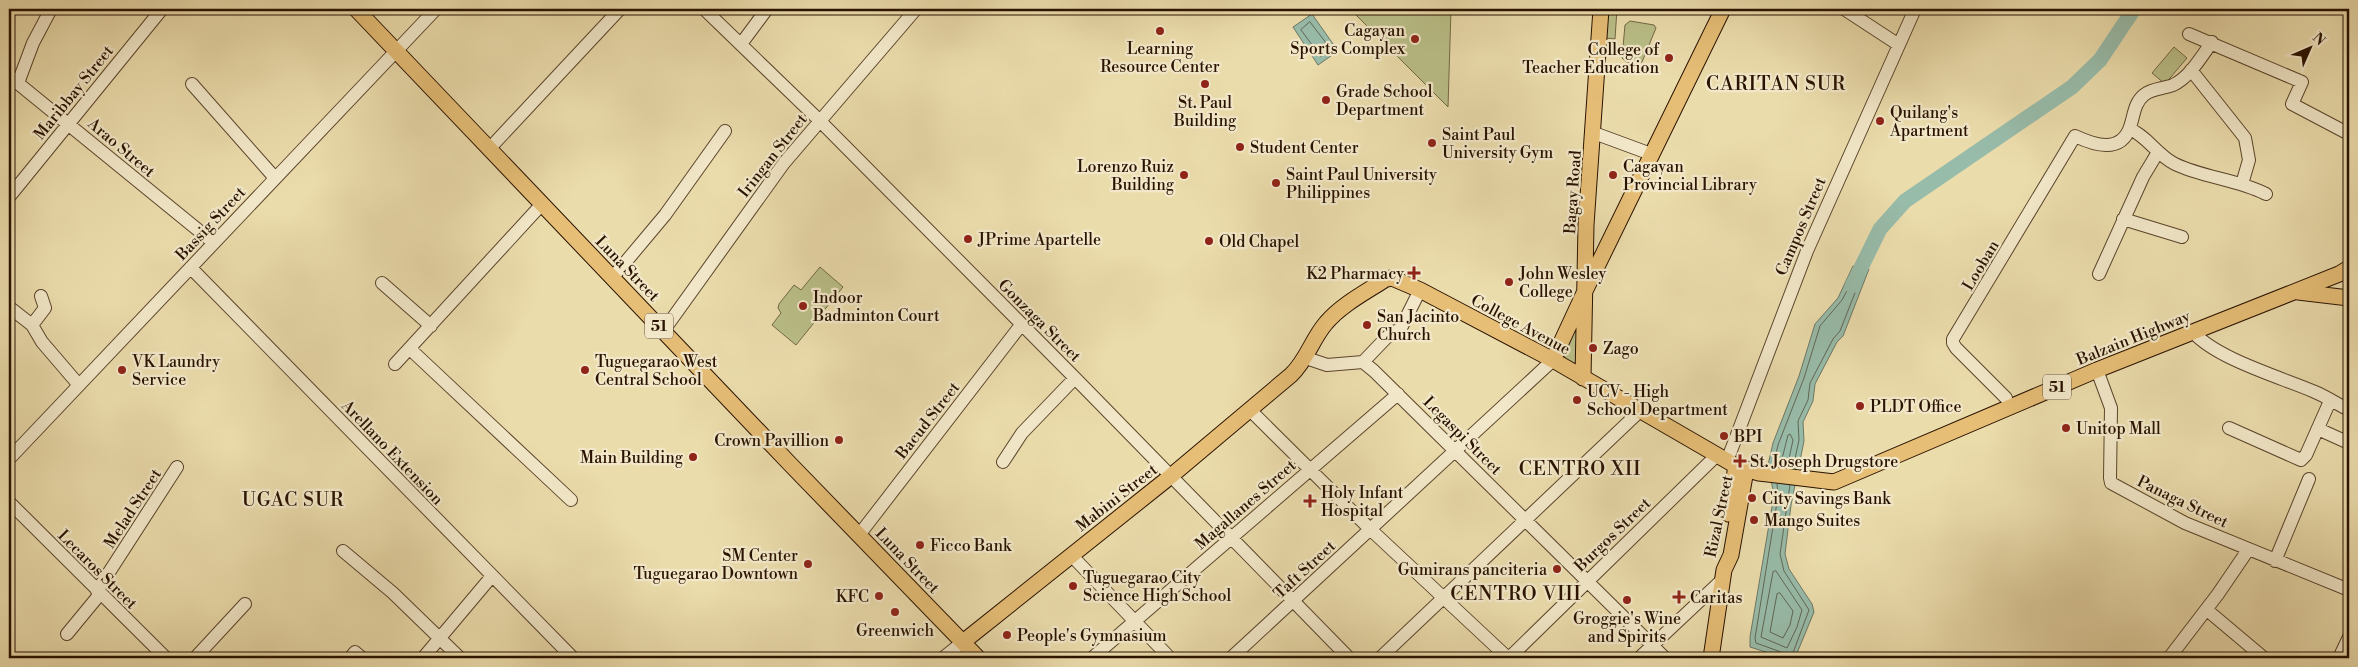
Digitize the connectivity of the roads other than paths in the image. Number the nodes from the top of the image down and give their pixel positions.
1 (51, 9) edge
2 (162, 9) edge
3 (356, 9) edge
4 (436, 9) edge
5 (620, 9) edge
6 (704, 9) edge
7 (767, 9) edge
8 (916, 9) edge
9 (1601, 9) edge
10 (1723, 9) edge
11 (1844, 9) edge
12 (1915, 9) edge
13 (2189, 34) dead end
14 (2212, 42) junction
15 (740, 44) junction
16 (1899, 45) junction
17 (396, 50) junction
18 (2191, 70) junction
19 (13, 79) edge
20 (192, 84) dead end
21 (820, 121) junction
22 (68, 123) junction
23 (2130, 129) junction
24 (725, 131) dead end
25 (1594, 133) junction
26 (2349, 134) edge
27 (490, 148) junction
28 (2158, 152) junction
29 (1652, 154) junction
30 (275, 178) junction
31 (2242, 184) junction
32 (2266, 194) dead end
33 (9, 197) edge
34 (542, 204) junction
35 (2123, 219) junction
36 (2182, 237) dead end
37 (214, 244) junction
38 (2349, 267) edge
39 (190, 268) junction
40 (2099, 274) dead end
41 (613, 277) junction
42 (382, 283) dead end
43 (2295, 287) junction
44 (1420, 290) junction
45 (1585, 290) junction
46 (41, 296) dead end
47 (2349, 298) edge
48 (9, 307) edge
49 (32, 325) junction
50 (431, 326) junction
51 (1021, 326) junction
52 (664, 330) junction
53 (2193, 332) junction
54 (410, 350) junction
55 (1306, 358) junction
56 (1554, 360) junction
57 (1363, 362) junction
58 (395, 364) dead end
59 (2097, 370) junction
60 (1076, 378) junction
61 (1583, 378) junction
62 (78, 384) junction
63 (1398, 394) junction
64 (2006, 398) junction
65 (2330, 401) junction
66 (1250, 410) junction
67 (2349, 410) edge
68 (1640, 411) junction
69 (2229, 428) dead end
70 (2318, 429) junction
71 (2349, 443) edge
72 (1456, 450) junction
73 (9, 459) edge
74 (1003, 462) dead end
75 (1737, 465) junction
76 (177, 467) dead end
77 (1309, 469) junction
78 (1171, 476) junction
79 (2309, 479) dead end
80 (1815, 480) junction
81 (571, 500) dead end
82 (9, 502) edge
83 (1526, 521) junction
84 (1370, 529) junction
85 (859, 535) junction
86 (1232, 537) junction
87 (2248, 550) junction
88 (343, 551) dead end
89 (1071, 555) junction
90 (2275, 561) junction
91 (1724, 575) junction
92 (492, 576) junction
93 (1587, 581) junction
94 (2349, 590) edge
95 (99, 592) junction
96 (1445, 598) junction
97 (1294, 601) junction
98 (245, 604) dead end
99 (2207, 610) junction
100 (1135, 622) junction
101 (67, 634) dead end
102 (2349, 637) edge
103 (439, 638) junction
104 (963, 642) junction
105 (1652, 645) junction
106 (166, 658) edge
107 (195, 658) edge
108 (350, 658) edge
109 (362, 658) edge
110 (423, 658) edge
111 (460, 658) edge
112 (573, 658) edge
113 (943, 658) edge
114 (978, 658) edge
115 (1092, 658) edge
116 (1170, 658) edge
117 (1231, 658) edge
118 (1349, 658) edge
119 (1380, 658) edge
120 (1509, 658) edge
121 (1639, 658) edge
122 (1665, 658) edge
123 (1711, 658) edge
124 (2169, 658) edge
125 (2264, 658) edge
126 (2339, 658) edge

1 - 19 street
2 - 22 street, Maribbay Street
3 - 17 main road, Luna Street / 51
4 - 17 street, Bassig Street
5 - 27 street
6 - 15 street, Gonzaga Street
7 - 15 street
8 - 21 street, Iringan Street
9 - 25 main road, Bagay Road
10 - 29 main road
11 - 16 street
12 - 16 street, Campos Street
13 - 14 street
14 - 18 street
14 - 26 street
15 - 21 street, Gonzaga Street
16 - 75 street, Campos Street
17 - 27 main road, Luna Street / 51
17 - 30 street, Bassig Street
18 - 23 street
18 - 31 street
19 - 22 street, Arao Street
20 - 30 street
21 - 51 street, Gonzaga Street
21 - 52 street, Iringan Street
22 - 33 street, Maribbay Street
22 - 37 street, Arao Street
23 - 28 street
23 - 64 street, Looban
24 - 41 street
25 - 29 street
25 - 45 main road, Bagay Road
27 - 34 main road, Luna Street / 51
28 - 31 street
28 - 35 street
29 - 45 main road
30 - 37 street, Bassig Street
31 - 32 street
34 - 41 main road, Luna Street / 51
34 - 50 street
35 - 36 street
35 - 40 street
37 - 39 street, Bassig Street
38 - 43 main road, Balzain Highway / 51
39 - 62 street, Bassig Street
39 - 92 street, Arellano Extension
41 - 52 main road, Luna Street / 51
42 - 50 street
43 - 47 main road
43 - 53 main road, Balzain Highway / 51
43 - 64 main road, Balzain Highway / 51
44 - 55 main road, College Avenue
44 - 56 main road, College Avenue
44 - 57 street
45 - 56 main road
45 - 61 main road, Bagay Road
46 - 49 street
48 - 49 street
49 - 62 street
50 - 54 street
51 - 60 street, Gonzaga Street
51 - 85 street, Bacud Street
52 - 85 main road, Luna Street / 51
53 - 59 main road, Balzain Highway / 51
53 - 65 street
54 - 58 street
54 - 81 street
55 - 57 street
55 - 66 main road, Mabini Street
56 - 61 main road, College Avenue
56 - 72 street, Taft Street
57 - 63 street, Legaspi Street
59 - 80 main road, Balzain Highway / 51
59 - 87 street, Panaga Street
60 - 74 street
60 - 78 street, Gonzaga Street
61 - 68 main road, College Avenue
62 - 73 street, Bassig Street
63 - 72 street, Legaspi Street
63 - 77 street, Magallanes Street
64 - 80 main road, Balzain Highway / 51
65 - 67 street
65 - 70 street
66 - 77 street
66 - 78 main road, Mabini Street
68 - 75 main road, College Avenue
68 - 83 street
69 - 70 street
70 - 71 street
72 - 83 street, Legaspi Street
72 - 84 street, Taft Street
75 - 80 main road, Balzain Highway / 51
75 - 91 main road, Rizal Street
75 - 93 street, Burgos Street
76 - 95 street, Melad Street
77 - 84 street
77 - 86 street, Magallanes Street
78 - 86 street, Gonzaga Street
78 - 89 main road, Mabini Street
79 - 90 street
82 - 95 street, Lecaros Street
83 - 93 street, Legaspi Street
83 - 96 street
84 - 96 street
84 - 97 street, Taft Street
85 - 104 main road, Luna Street / 51
86 - 97 street, Gonzaga Street
86 - 100 street, Magallanes Street
87 - 90 street, Panaga Street
87 - 99 street
88 - 103 street
89 - 100 street
89 - 104 main road, Mabini Street
90 - 94 street, Panaga Street
91 - 105 street
91 - 123 main road, Rizal Street
92 - 103 street
92 - 112 street, Arellano Extension
93 - 105 street, Legaspi Street
93 - 120 street, Burgos Street
95 - 101 street, Melad Street
95 - 106 street, Lecaros Street
96 - 119 street
96 - 120 street
97 - 117 street, Taft Street
97 - 118 street, Gonzaga Street
98 - 107 street
99 - 124 street
99 - 125 street
100 - 115 street, Magallanes Street
100 - 116 street
102 - 126 street
103 - 110 street
103 - 111 street
104 - 113 street, Mabini Street
104 - 114 main road, Luna Street / 51
105 - 121 street
105 - 122 street, Legaspi Street
108 - 109 street

